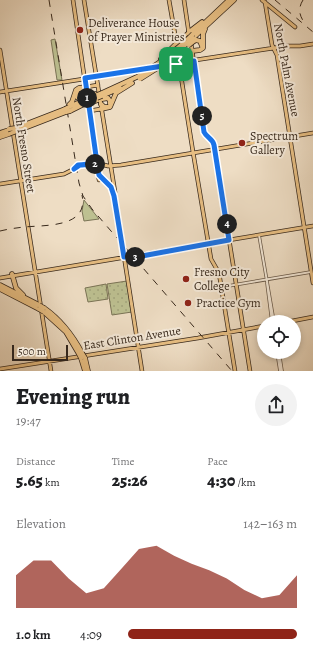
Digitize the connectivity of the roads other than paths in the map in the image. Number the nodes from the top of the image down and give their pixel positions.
1 (72, 0) edge
2 (84, 0) edge
3 (169, 0) edge
4 (184, 0) edge
5 (229, 0) edge
6 (234, 0) edge
7 (264, 1) edge
8 (216, 13) junction
9 (211, 19) junction
10 (295, 27) dead end
11 (191, 37) junction
12 (313, 44) edge
13 (278, 47) junction
14 (179, 48) junction
15 (273, 48) junction
16 (0, 50) edge
17 (198, 50) junction
18 (192, 51) junction
19 (176, 54) junction
20 (277, 56) junction
21 (194, 61) junction
22 (164, 62) junction
23 (180, 64) junction
24 (145, 70) junction
25 (96, 77) junction
26 (140, 77) junction
27 (85, 78) junction
28 (132, 83) junction
29 (98, 85) junction
30 (86, 87) junction
31 (78, 89) junction
32 (6, 90) junction
33 (0, 91) edge
34 (100, 97) junction
35 (89, 98) junction
36 (84, 102) junction
37 (108, 107) junction
38 (67, 109) junction
39 (101, 109) junction
40 (89, 111) junction
41 (17, 129) junction
42 (9, 131) junction
43 (0, 132) edge
44 (313, 133) edge
45 (0, 137) edge
46 (290, 137) junction
47 (215, 150) junction
48 (193, 153) junction
49 (95, 163) junction
50 (111, 166) junction
51 (101, 180) junction
52 (113, 180) junction
53 (21, 181) junction
54 (0, 184) edge
55 (27, 220) junction
56 (313, 226) edge
57 (304, 227) junction
58 (29, 233) junction
59 (260, 235) junction
60 (229, 240) junction
61 (209, 243) junction
62 (187, 247) junction
63 (182, 249) junction
64 (142, 255) junction
65 (125, 257) junction
66 (36, 271) junction
67 (311, 272) junction
68 (12, 275) junction
69 (0, 277) edge
70 (129, 279) junction
71 (267, 280) junction
72 (13, 281) junction
73 (313, 283) edge
74 (236, 284) junction
75 (0, 285) edge
76 (222, 287) junction
77 (0, 289) edge
78 (0, 294) edge
79 (33, 306) junction
80 (42, 309) junction
81 (134, 313) junction
82 (272, 315) edge
83 (313, 317) edge
84 (301, 319) edge
85 (257, 327) edge
86 (244, 329) junction
87 (229, 332) junction
88 (139, 347) junction
89 (83, 358) junction
90 (279, 359) edge
91 (50, 361) junction
92 (0, 369) edge
93 (51, 371) edge
94 (85, 371) edge
95 (88, 371) edge
96 (143, 371) edge
97 (235, 371) edge
98 (250, 371) edge
99 (281, 371) edge

1 - 27 main road
2 - 25 main road
3 - 14 main road
4 - 11 main road
5 - 8 highway
6 - 8 highway
7 - 10 main road
7 - 15 main road, North Palm Avenue
8 - 9 highway
8 - 9 highway
9 - 11 highway
9 - 18 highway
11 - 14 highway
11 - 14 highway
11 - 17 highway
11 - 17 highway
11 - 18 main road
12 - 13 main road
13 - 15 main road
13 - 20 main road
14 - 19 highway, bridge
14 - 19 main road
14 - 22 highway
15 - 20 main road, North Palm Avenue
15 - 21 main road
16 - 32 main road, North Fresno Street
17 - 18 highway
18 - 19 main road
18 - 21 main road
19 - 22 highway
19 - 23 main road
20 - 46 main road, North Palm Avenue
21 - 23 main road
21 - 47 main road
22 - 23 main road
22 - 24 highway, bridge
22 - 26 highway, bridge
23 - 48 main road
24 - 25 main road
24 - 26 highway, bridge
25 - 27 main road
25 - 29 main road
26 - 28 highway
26 - 34 highway
27 - 30 main road
27 - 32 main road
28 - 34 highway
28 - 39 highway
29 - 30 main road
29 - 34 main road
30 - 31 highway
30 - 35 main road
30 - 38 highway
31 - 35 highway
31 - 36 highway
32 - 33 main road
32 - 53 main road, North Fresno Street
34 - 35 highway
34 - 37 highway
34 - 37 highway
34 - 39 main road
35 - 36 highway, bridge
35 - 40 main road
36 - 38 highway
37 - 39 highway
38 - 41 highway
38 - 41 highway
39 - 40 main road
39 - 50 main road
40 - 49 main road
41 - 42 highway, bridge
42 - 43 highway
42 - 45 highway
44 - 46 main road
46 - 47 main road
46 - 57 main road, North Palm Avenue
47 - 48 main road
47 - 60 main road
48 - 50 main road
48 - 61 main road
49 - 50 main road
49 - 51 main road
49 - 53 main road
50 - 52 main road
51 - 52 main road
51 - 65 main road
52 - 65 main road
53 - 54 main road
53 - 55 main road, North Fresno Street
55 - 58 main road, North Fresno Street
55 - 58 main road, North Fresno Street
56 - 57 main road
57 - 59 main road
57 - 67 main road, North Palm Avenue
58 - 66 main road, North Fresno Street
59 - 60 main road
59 - 71 street
60 - 61 main road
60 - 74 main road
61 - 62 main road
61 - 63 main road
61 - 76 main road
62 - 63 main road
62 - 64 main road
63 - 64 main road
64 - 65 main road
64 - 65 main road
65 - 66 main road
65 - 70 main road
65 - 70 main road
66 - 68 main road
66 - 91 main road, North Fresno Street
67 - 71 street
67 - 73 main road, North Palm Avenue
68 - 69 main road
68 - 72 highway
70 - 81 main road
70 - 81 main road
71 - 74 street
71 - 82 street
72 - 75 highway
72 - 80 highway
74 - 76 street
74 - 86 main road
75 - 80 highway
76 - 87 main road
77 - 79 highway
78 - 79 highway
79 - 80 highway
80 - 89 highway, bridge
81 - 88 main road
81 - 88 main road
83 - 84 main road
85 - 86 main road, East Clinton Avenue
86 - 87 main road, East Clinton Avenue
86 - 98 main road
87 - 88 main road, East Clinton Avenue
87 - 97 main road
88 - 91 main road, East Clinton Avenue
88 - 96 main road
89 - 94 highway
89 - 95 highway
90 - 99 street
91 - 92 main road, East Clinton Avenue
91 - 93 main road, North Fresno Street

